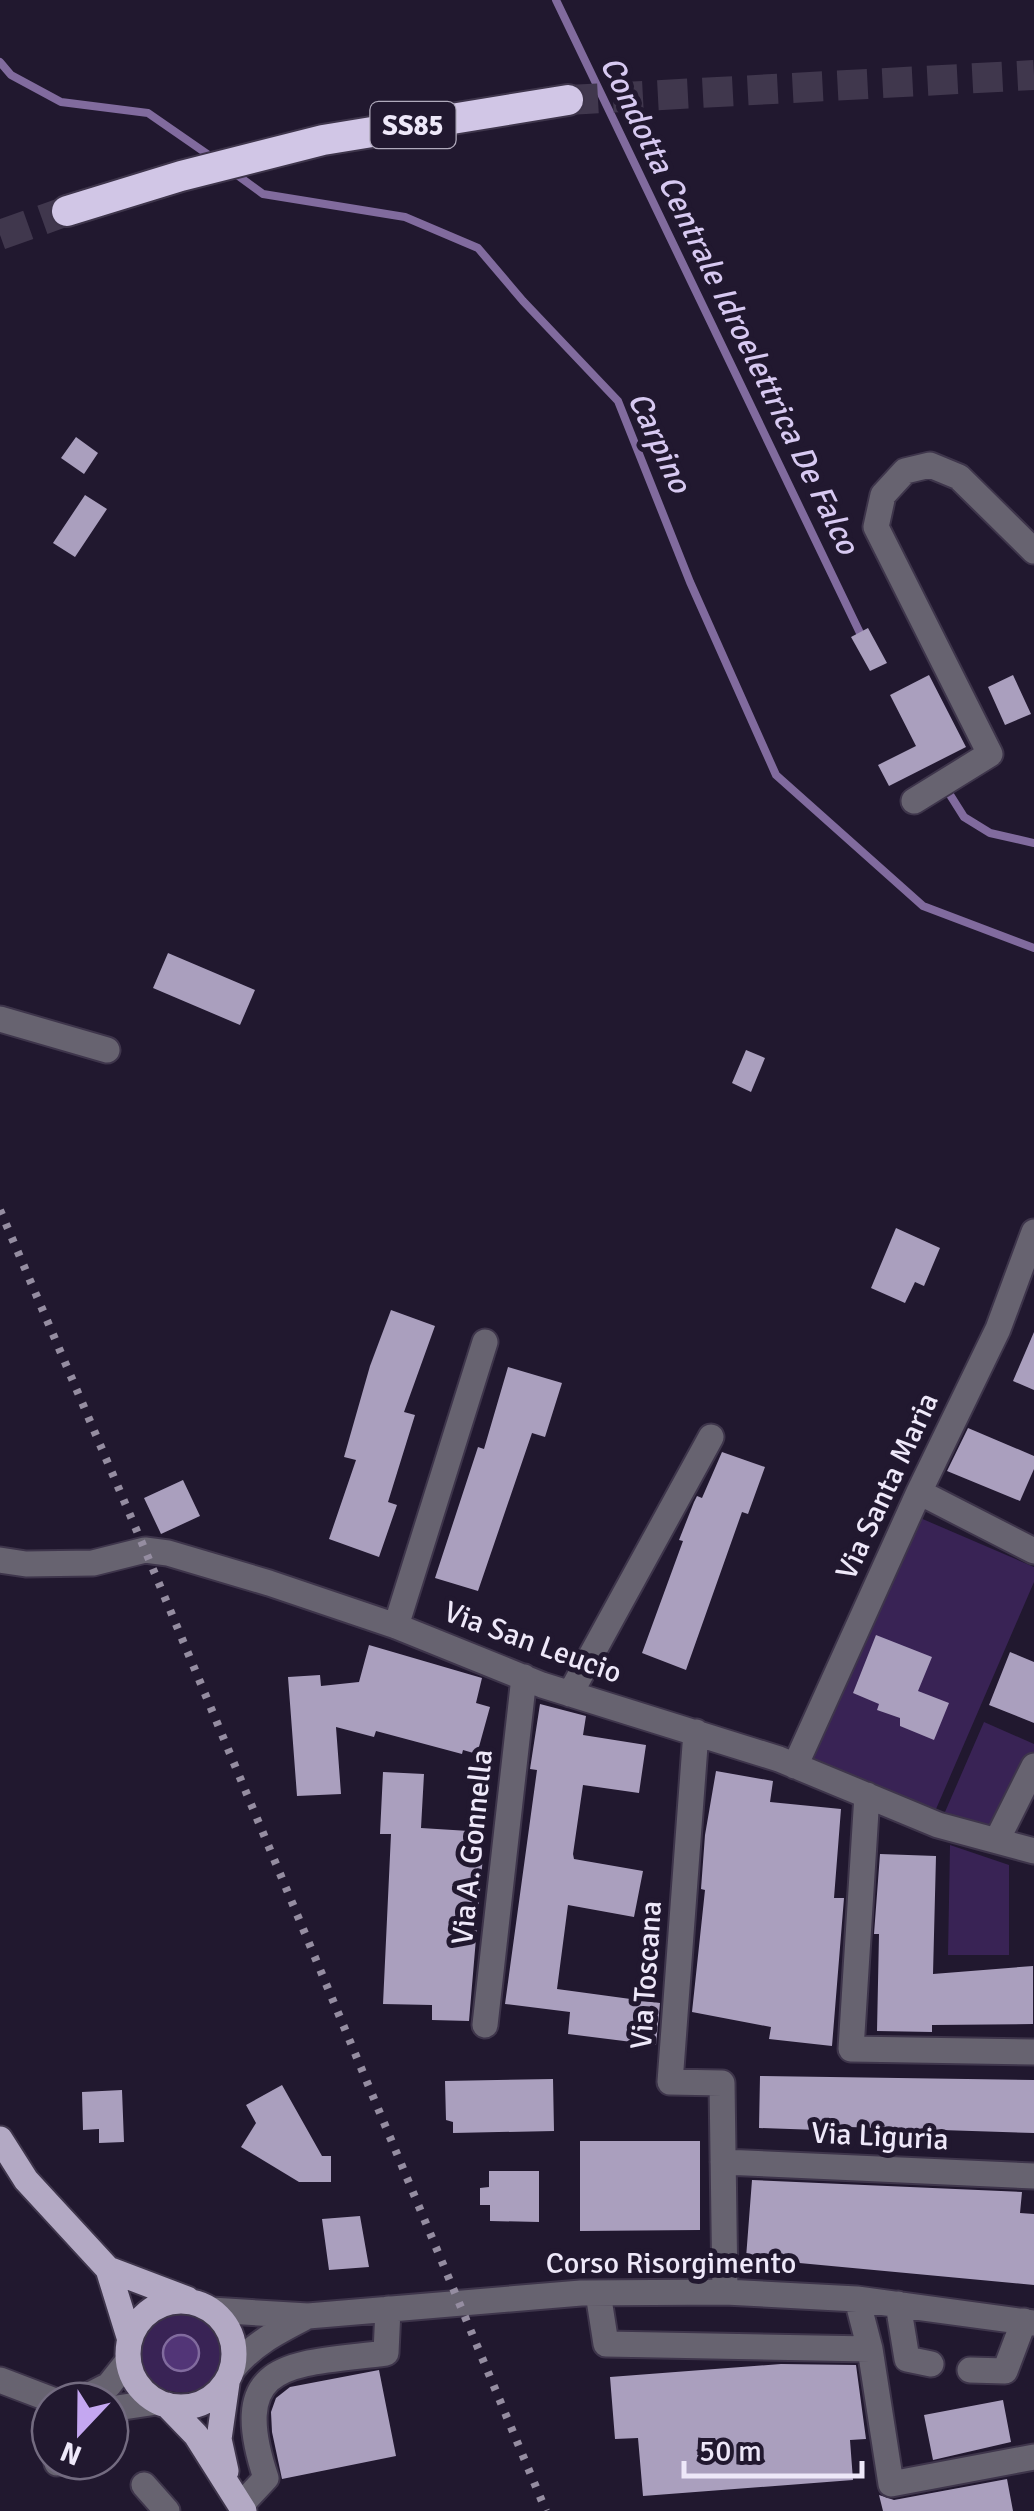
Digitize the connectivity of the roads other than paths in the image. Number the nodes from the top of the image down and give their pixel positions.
1 (568, 100) tunnel mouth
2 (67, 212) tunnel mouth
3 (1034, 550) edge
4 (914, 801) dead end
5 (0, 1019) edge
6 (107, 1050) dead end
7 (1034, 1232) edge
8 (484, 1342) dead end
9 (711, 1437) dead end
10 (918, 1492) junction
11 (1034, 1551) edge
12 (0, 1560) edge
13 (396, 1626) junction
14 (524, 1677) junction
15 (570, 1694) junction
16 (696, 1732) junction
17 (795, 1766) junction
18 (1034, 1766) edge
19 (867, 1795) junction
20 (996, 1840) junction
21 (1034, 1851) edge
22 (486, 2024) dead end
23 (1034, 2052) edge
24 (0, 2140) edge
25 (723, 2162) junction
26 (1034, 2176) edge
27 (108, 2268) junction
28 (725, 2292) junction
29 (598, 2293) junction
30 (858, 2299) junction
31 (898, 2304) junction
32 (203, 2306) junction
33 (388, 2308) junction
34 (308, 2316) junction
35 (1029, 2322) edge
36 (870, 2349) junction
37 (129, 2350) junction
38 (931, 2364) dead end
39 (970, 2370) dead end
40 (230, 2376) junction
41 (0, 2380) edge
42 (112, 2381) edge
43 (30, 2391) edge
44 (162, 2404) junction
45 (130, 2407) edge
46 (1034, 2457) edge
47 (144, 2485) dead end
48 (238, 2501) edge
49 (167, 2511) edge

1 - 2 highway, SS85
3 - 4 street
5 - 6 street
7 - 10 street, Via Santa Maria
8 - 13 street
9 - 15 street
10 - 11 street
10 - 17 street, Via Santa Maria
12 - 13 street, Via San Leucio
13 - 14 street, Via San Leucio
14 - 15 street, Via San Leucio
14 - 22 street, Via A. Gonnella
15 - 16 street, Via San Leucio
16 - 17 street, Via San Leucio
16 - 25 street, Via Toscana
17 - 19 street, Via San Leucio
18 - 20 street
19 - 20 street, Via San Leucio
19 - 23 street
20 - 21 street, Via San Leucio
24 - 27 main road
25 - 26 street, Via Liguria
25 - 28 street, Via Toscana
27 - 32 main road
27 - 37 main road
28 - 29 street, Corso Risorgimento
28 - 30 street, Corso Risorgimento
29 - 33 street, Corso Risorgimento
29 - 36 street
30 - 31 street, Corso Risorgimento
30 - 36 street
31 - 35 street, Corso Risorgimento
31 - 38 street
32 - 34 street, Corso Risorgimento
32 - 37 main road
32 - 40 main road
33 - 34 street, Corso Risorgimento
33 - 48 street
34 - 40 street, Corso Risorgimento
35 - 39 street
36 - 46 street
37 - 42 street
37 - 44 main road
40 - 44 main road
40 - 48 main road
41 - 43 street
44 - 45 street
44 - 48 main road
47 - 49 street

